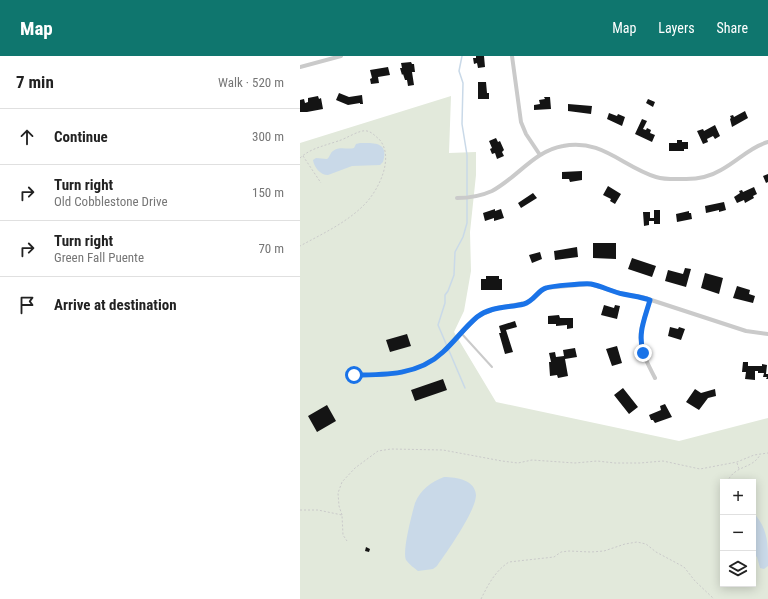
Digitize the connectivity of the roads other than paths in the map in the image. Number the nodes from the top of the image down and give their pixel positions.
1 (341, 56) edge
2 (512, 56) edge
3 (300, 66) edge
4 (768, 142) edge
5 (540, 155) junction
6 (457, 198) dead end
7 (650, 300) junction
8 (461, 333) junction
9 (768, 334) edge
10 (492, 367) dead end
11 (354, 375) dead end
12 (655, 378) dead end

1 - 3 street
2 - 5 street
4 - 5 street
5 - 6 street
7 - 8 street
7 - 9 street
7 - 12 street
8 - 10 lane
8 - 11 street

